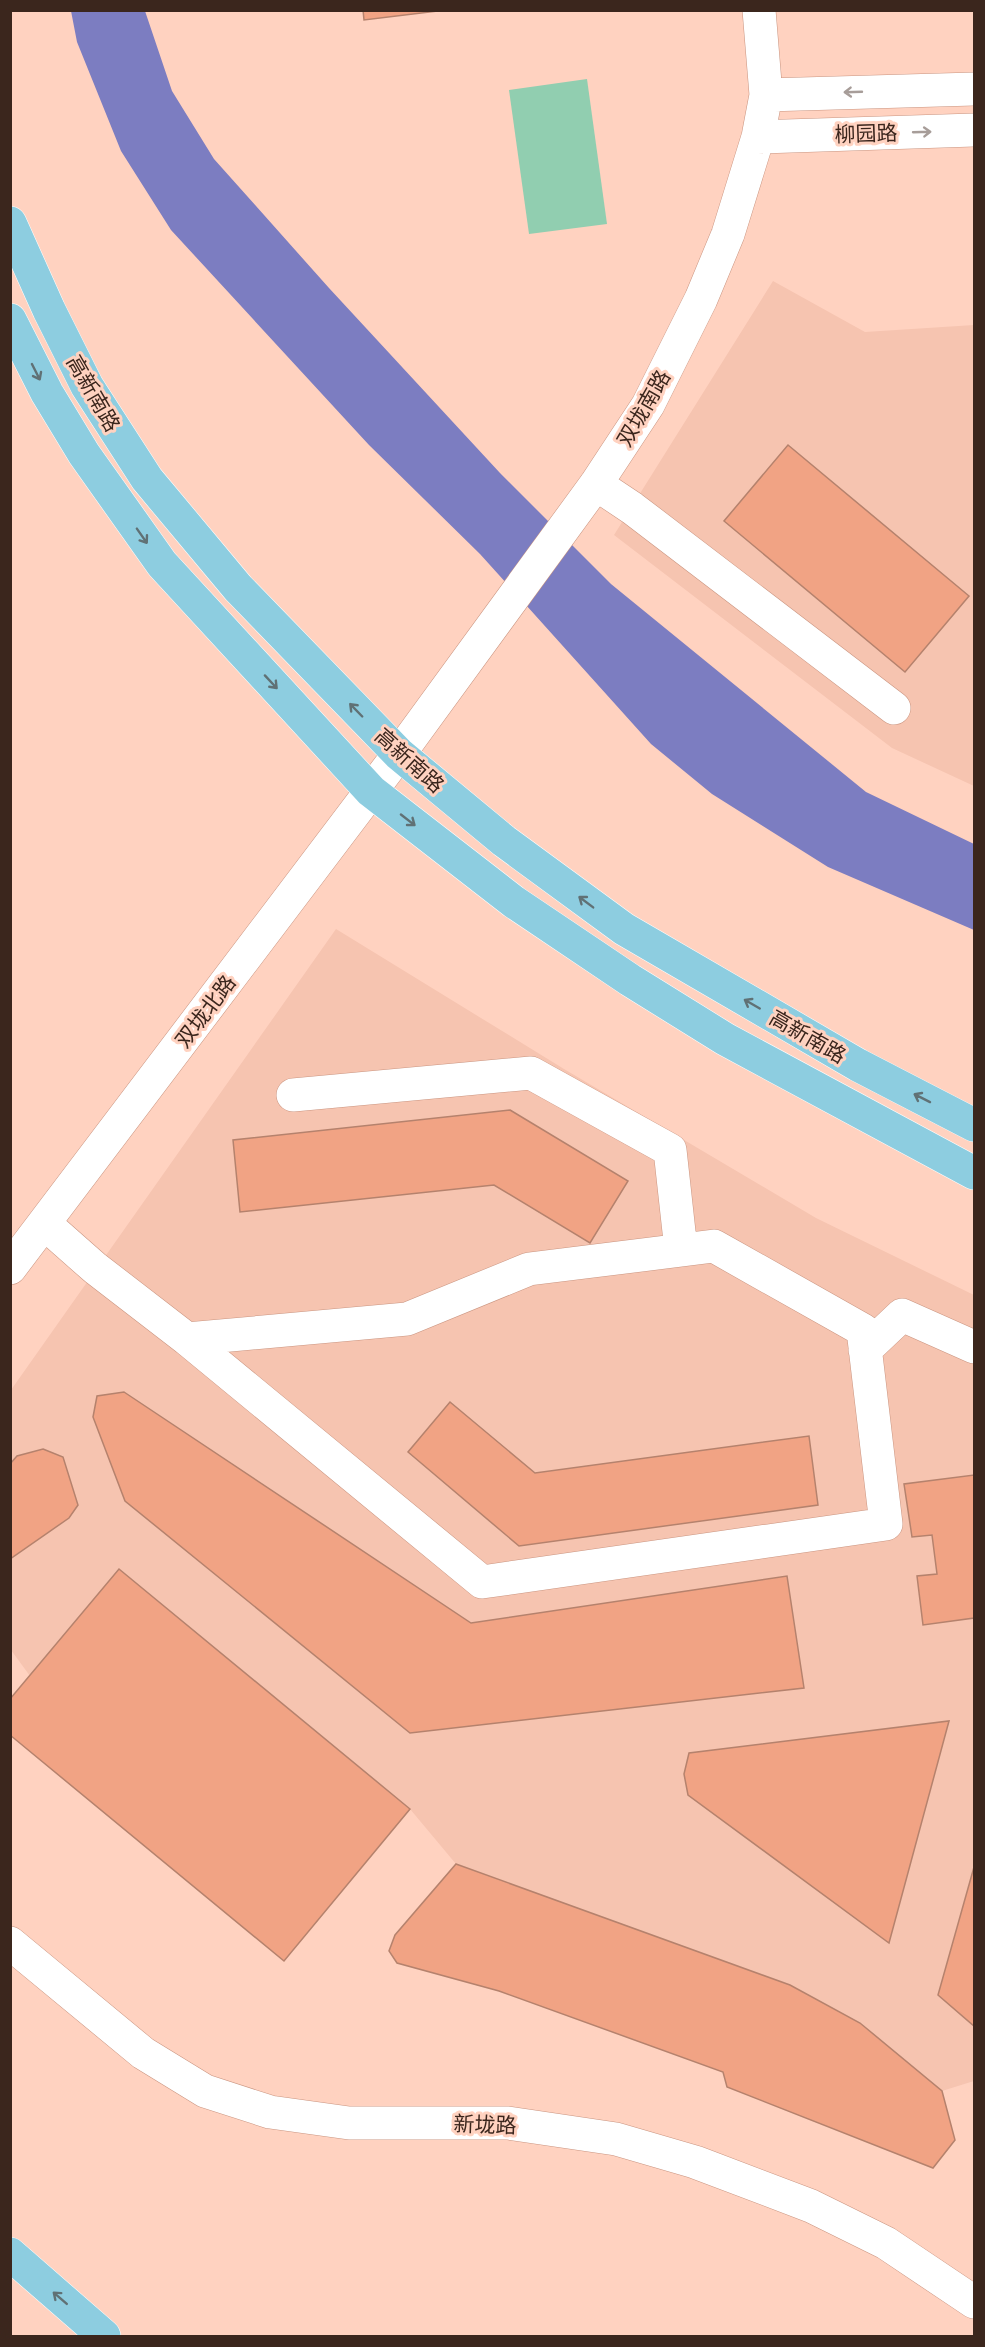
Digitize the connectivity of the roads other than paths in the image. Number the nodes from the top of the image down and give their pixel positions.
1 (759, 10) edge
2 (975, 89) edge
3 (766, 95) junction
4 (975, 130) edge
5 (758, 137) junction
6 (10, 224) edge
7 (10, 320) edge
8 (589, 493) junction
9 (894, 708) dead end
10 (399, 754) junction
11 (371, 791) junction
12 (293, 1095) dead end
13 (975, 1125) edge
14 (975, 1173) edge
15 (44, 1223) junction
16 (681, 1250) junction
17 (10, 1268) edge
18 (187, 1340) junction
19 (975, 1347) edge
20 (865, 1350) junction
21 (10, 1943) edge
22 (10, 2254) edge
23 (975, 2302) edge
24 (104, 2337) edge

1 - 3 street, 双垅南路
2 -> 3 street, 柳园路
3 - 5 street, 双垅南路
5 -> 4 street, 柳园路
5 - 8 street, 双垅南路
10 -> 6 main road, 高新南路
7 -> 11 main road, 高新南路
8 - 9 street
8 - 10 street, 双垅南路
10 - 11 street, 双垅北路
13 -> 10 main road, 高新南路
11 -> 14 main road, 高新南路
11 - 15 street, 双垅北路
12 - 16 street
15 - 17 street, 双垅北路
15 - 18 street
16 - 18 street
16 - 20 street
18 - 20 street
19 - 20 street
21 - 23 street, 新垅路
24 -> 22 main road

